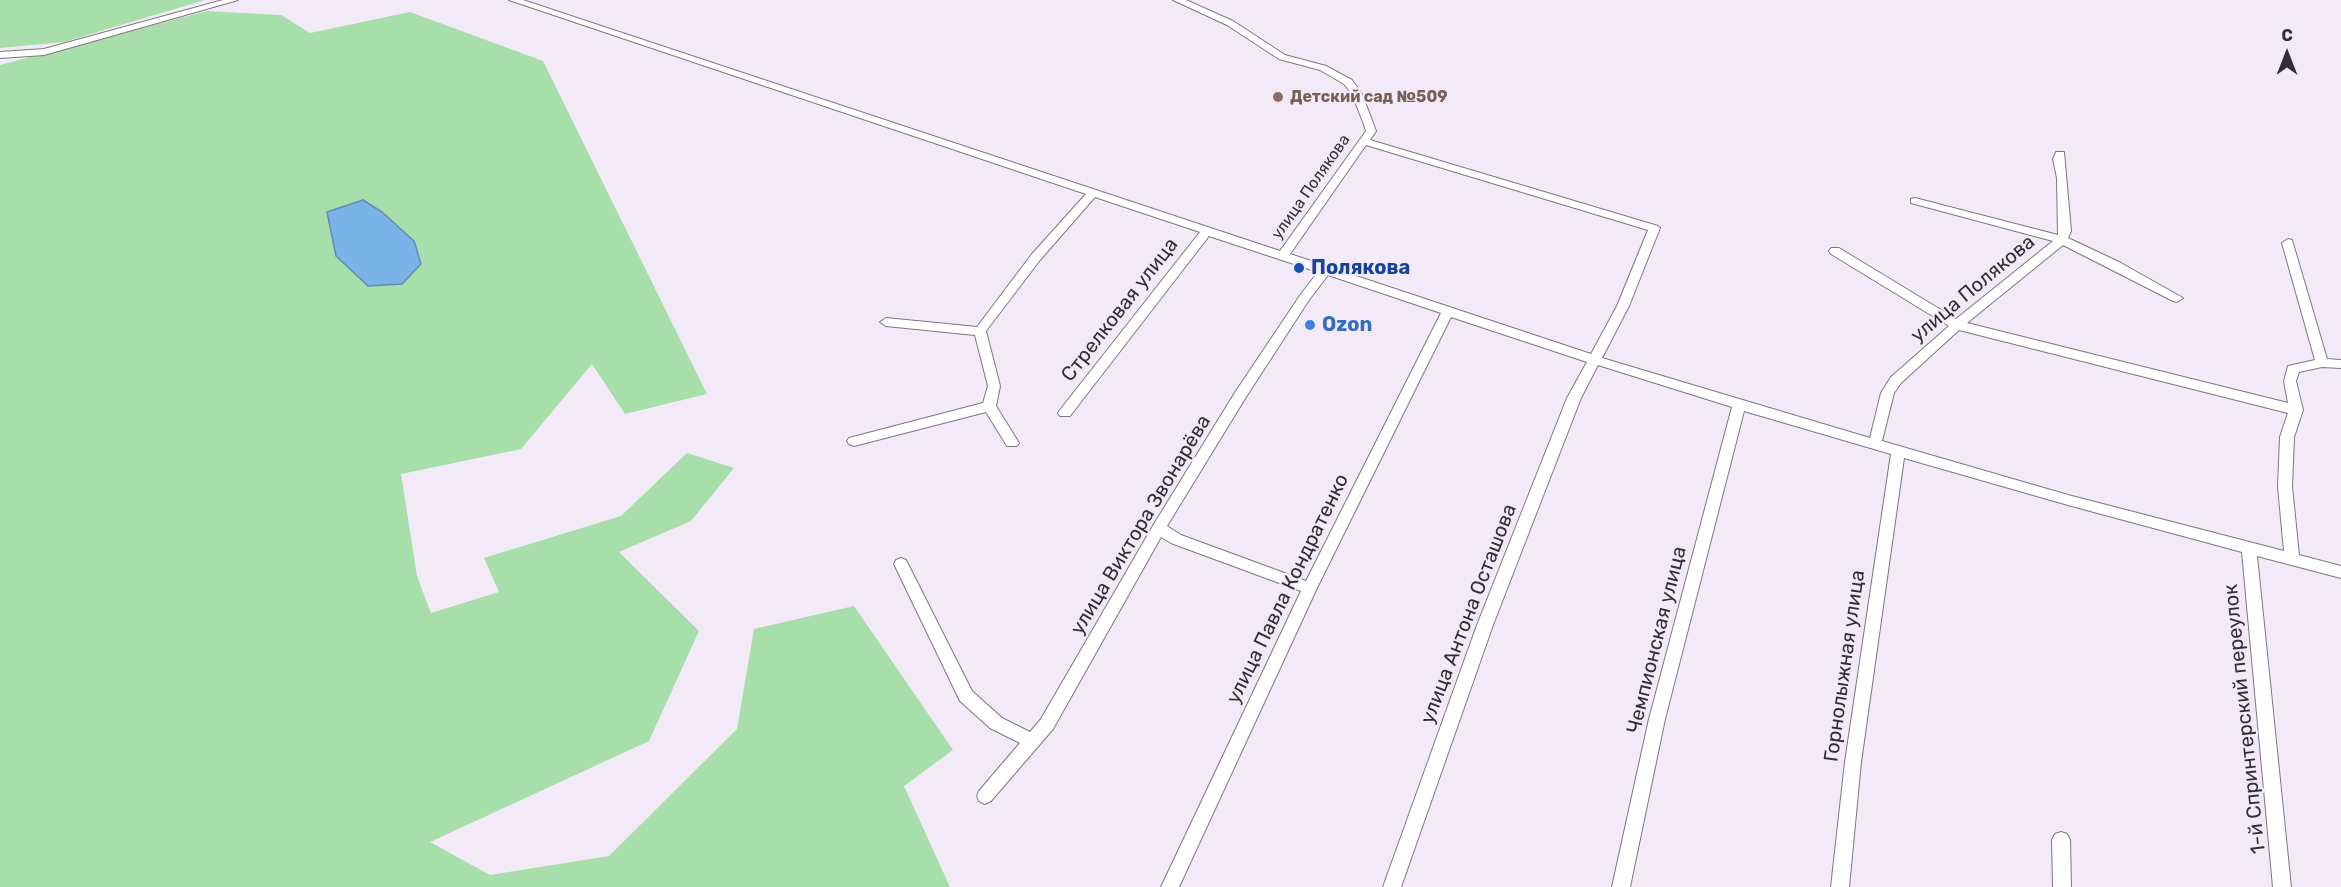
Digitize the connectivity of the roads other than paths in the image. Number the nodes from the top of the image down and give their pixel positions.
1 (233, 0) edge
2 (514, 0) edge
3 (1178, 0) edge
4 (0, 55) edge
5 (1363, 141) junction
6 (2060, 154) dead end
7 (1094, 192) junction
8 (1915, 201) dead end
9 (1207, 231) junction
10 (2062, 240) junction
11 (2288, 243) dead end
12 (1835, 251) dead end
13 (1283, 256) junction
14 (1326, 270) junction
15 (2177, 298) dead end
16 (1448, 311) junction
17 (886, 322) dead end
18 (1957, 325) junction
19 (980, 331) junction
20 (1595, 360) junction
21 (2322, 363) junction
22 (2341, 364) edge
23 (1739, 405) junction
24 (989, 406) junction
25 (2296, 410) junction
26 (1065, 413) dead end
27 (854, 441) dead end
28 (1012, 443) dead end
29 (1875, 444) junction
30 (1898, 452) junction
31 (1159, 528) junction
32 (2249, 547) junction
33 (2292, 559) junction
34 (901, 564) dead end
35 (2341, 572) edge
36 (1310, 588) junction
37 (1033, 741) junction
38 (985, 796) dead end
39 (2061, 840) dead end
40 (1170, 887) edge
41 (1392, 887) edge
42 (1621, 887) edge
43 (1840, 887) edge
44 (2062, 887) edge
45 (2282, 887) edge

1 - 4 street
2 - 7 street
3 - 5 street, улица Полякова
5 - 13 street, улица Полякова
5 - 20 street, улица Антона Осташова
6 - 10 street, улица Полякова
7 - 9 street
7 - 19 street
8 - 10 street
9 - 13 street
9 - 26 street, Стрелковая улица
10 - 15 street
10 - 18 street, улица Полякова
11 - 21 street
12 - 18 street
13 - 14 street
14 - 16 street
14 - 31 street, улица Виктора Звонарёва
16 - 20 street
16 - 36 street, улица Павла Кондратенко
17 - 19 street
18 - 25 street
18 - 29 street, улица Полякова
19 - 24 street
20 - 23 street
20 - 41 street, улица Антона Осташова
21 - 22 street
21 - 25 street
23 - 29 street
23 - 42 street, Чемпионская улица
24 - 27 street
24 - 28 street
25 - 33 street
29 - 30 street
30 - 32 street
30 - 43 street, Горнолыжная улица
31 - 36 street
31 - 37 street, улица Виктора Звонарёва
32 - 33 street
32 - 45 street, 1-й Спринтерский переулок
33 - 35 street
34 - 37 street
36 - 40 street, улица Павла Кондратенко
37 - 38 street, улица Виктора Звонарёва
39 - 44 street

